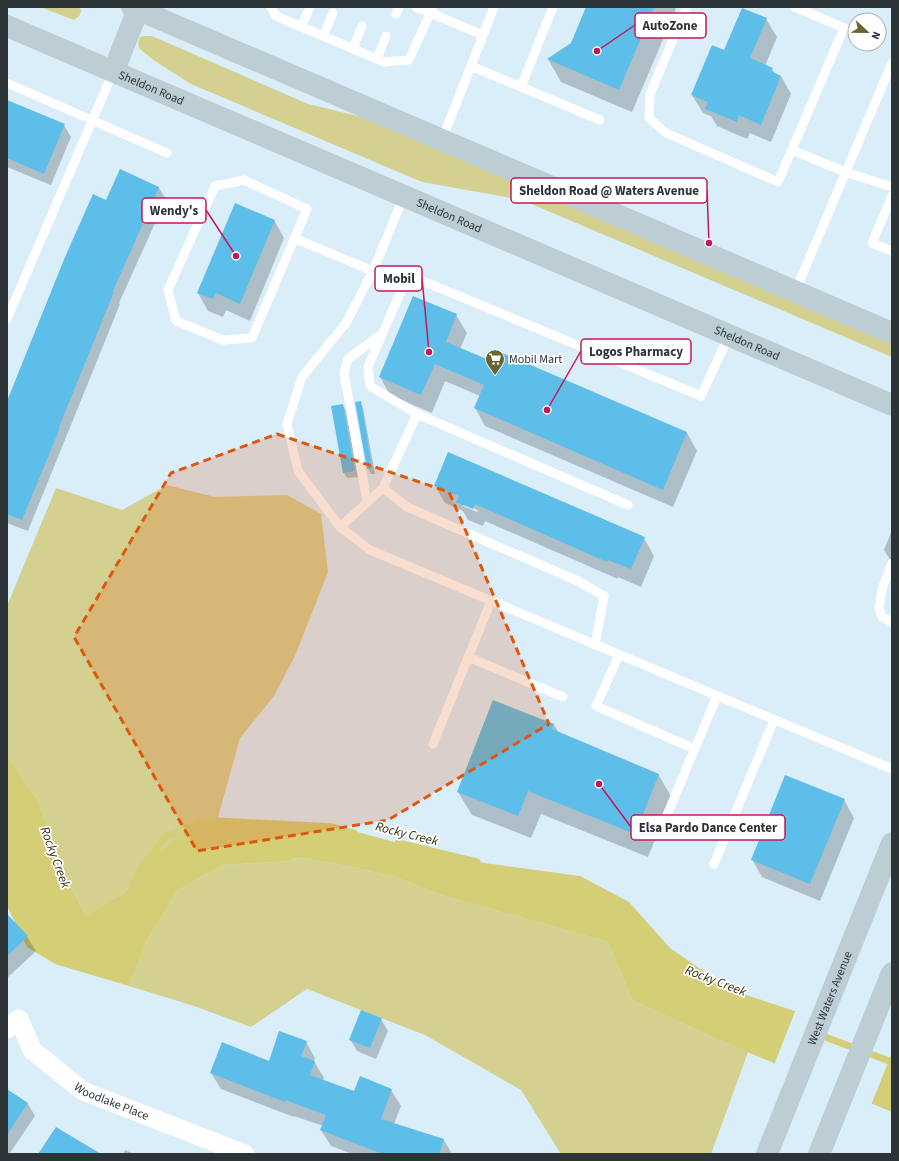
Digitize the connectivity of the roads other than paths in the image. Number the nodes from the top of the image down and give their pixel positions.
1 (271, 7) edge
2 (310, 7) edge
3 (416, 7) edge
4 (494, 7) edge
5 (553, 7) edge
6 (687, 7) edge
7 (795, 7) edge
8 (136, 8) edge
9 (432, 10) edge
10 (333, 13) dead end
11 (7, 26) edge
12 (362, 26) dead end
13 (301, 27) junction
14 (483, 35) junction
15 (323, 36) junction
16 (386, 36) dead end
17 (353, 48) junction
18 (377, 59) junction
19 (892, 63) edge
20 (471, 66) junction
21 (114, 70) junction
22 (7, 83) edge
23 (521, 87) junction
24 (92, 120) junction
25 (600, 120) dead end
26 (442, 140) junction
27 (792, 150) junction
28 (167, 154) dead end
29 (845, 172) junction
30 (892, 187) edge
31 (404, 195) junction
32 (892, 196) edge
33 (296, 239) junction
34 (892, 251) edge
35 (373, 271) junction
36 (408, 275) junction
37 (795, 292) junction
38 (7, 319) edge
39 (892, 333) edge
40 (383, 334) junction
41 (729, 335) junction
42 (892, 405) edge
43 (417, 414) junction
44 (383, 488) junction
45 (367, 502) junction
46 (628, 505) dead end
47 (340, 527) junction
48 (892, 563) edge
49 (491, 601) junction
50 (892, 622) edge
51 (595, 645) junction
52 (619, 655) junction
53 (468, 657) junction
54 (717, 696) junction
55 (563, 697) dead end
56 (774, 720) junction
57 (433, 744) dead end
58 (695, 749) junction
59 (892, 769) edge
60 (659, 834) dead end
61 (892, 843) edge
62 (714, 864) dead end
63 (892, 973) edge
64 (7, 1028) edge
65 (776, 1132) junction
66 (245, 1154) edge
67 (767, 1154) edge
68 (779, 1154) edge
69 (819, 1154) edge

1 - 13 lane
2 - 13 lane
3 - 9 lane
4 - 14 lane
5 - 23 lane
6 - 27 lane
7 - 27 lane
8 - 21 main road
8 - 26 main road
9 - 14 lane
9 - 18 lane
10 - 15 lane
11 - 21 main road, Sheldon Road
12 - 17 lane
13 - 15 lane
14 - 20 lane
15 - 17 lane
16 - 18 lane
17 - 18 lane
19 - 29 lane
20 - 23 lane
20 - 26 lane
21 - 24 lane
21 - 31 main road, Sheldon Road
22 - 24 lane
23 - 25 lane
24 - 28 lane
24 - 38 lane
26 - 37 main road
27 - 29 lane
29 - 30 lane
29 - 37 lane
31 - 35 lane
31 - 41 main road, Sheldon Road
32 - 34 lane
33 - 33 lane
33 - 35 lane
35 - 36 lane
35 - 47 lane
36 - 40 lane
36 - 41 lane
37 - 39 main road
40 - 43 lane
40 - 45 lane
41 - 42 main road, Sheldon Road
43 - 44 lane
43 - 46 lane
44 - 45 lane
44 - 51 lane
45 - 47 lane
47 - 49 lane
48 - 50 lane
49 - 51 lane
49 - 53 lane
51 - 52 lane
52 - 54 lane
52 - 58 lane
53 - 55 lane
53 - 57 lane
54 - 56 lane
54 - 58 lane
56 - 59 lane
56 - 62 lane
58 - 60 lane
61 - 65 main road, West Waters Avenue
63 - 69 main road
64 - 66 street, Woodlake Place
65 - 67 main road, West Waters Avenue
65 - 68 main road

